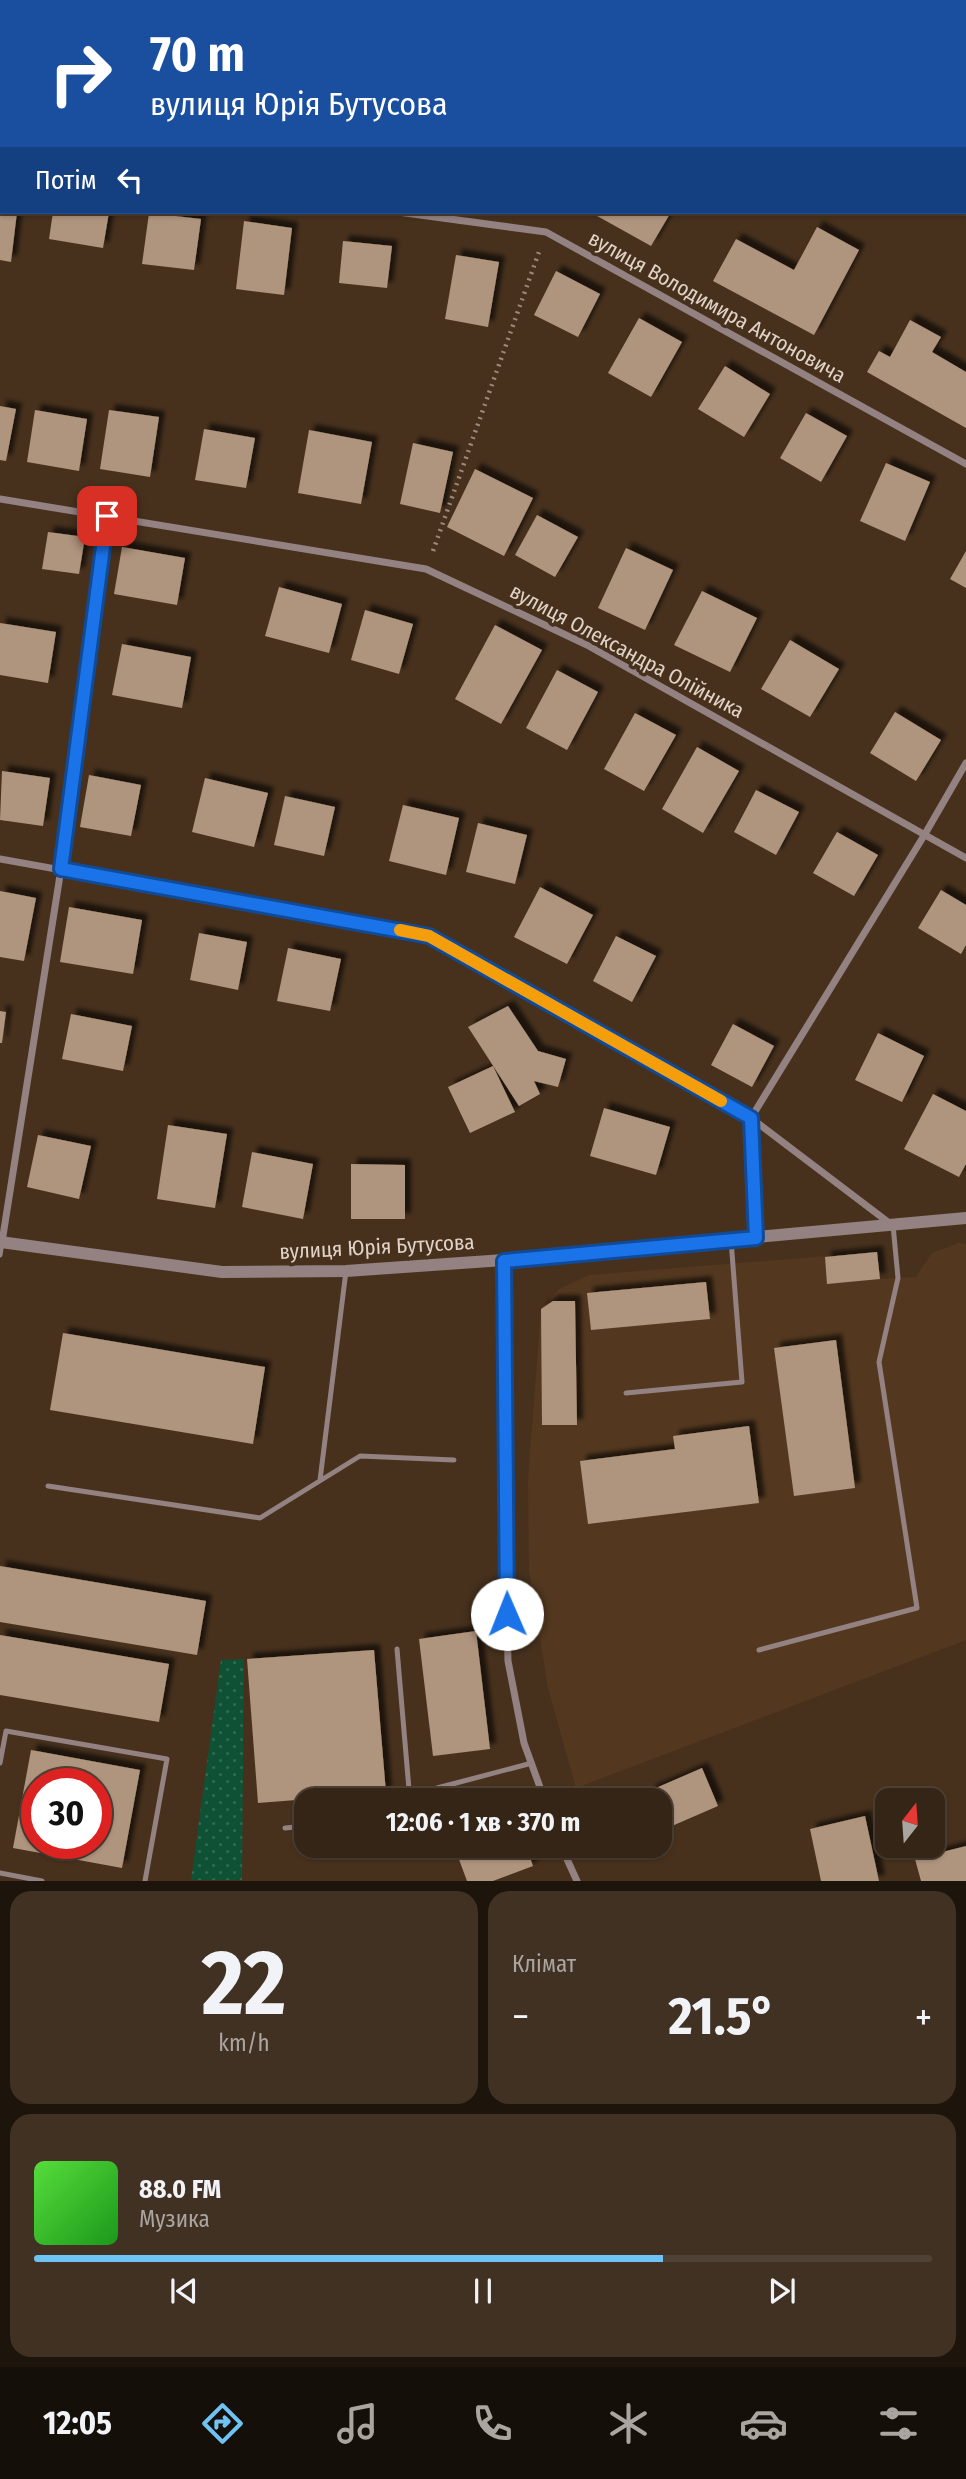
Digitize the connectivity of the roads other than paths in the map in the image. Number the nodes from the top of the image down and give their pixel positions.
1 (413, 214) edge
2 (966, 464) edge
3 (0, 499) edge
4 (107, 516) junction
5 (966, 763) edge
6 (925, 834) junction
7 (966, 858) edge
8 (0, 859) edge
9 (61, 869) junction
10 (751, 1118) junction
11 (966, 1218) edge
12 (893, 1225) junction
13 (756, 1238) junction
14 (731, 1240) junction
15 (1, 1246) edge
16 (504, 1261) junction
17 (346, 1271) junction
18 (626, 1393) dead end
19 (454, 1460) dead end
20 (320, 1481) junction
21 (48, 1486) dead end
22 (397, 1649) dead end
23 (759, 1650) dead end
24 (2, 1745) edge
25 (0, 1763) edge
26 (531, 1763) junction
27 (409, 1788) edge
28 (437, 1788) edge
29 (540, 1788) edge
30 (294, 1827) edge
31 (285, 1828) dead end
32 (566, 1858) edge
33 (0, 1873) edge
34 (42, 1881) edge
35 (145, 1881) edge
36 (577, 1881) edge

1 - 2 street, вулиця Володимира Антоновича
3 - 4 street, вулиця Олександра Олійника
4 - 6 street, вулиця Олександра Олійника
4 - 9 street
5 - 6 street
6 - 7 street, вулиця Олександра Олійника
6 - 10 street
8 - 9 street
9 - 10 street
9 - 15 street
10 - 12 street
10 - 13 street
11 - 12 street, вулиця Юрія Бутусова
12 - 13 street, вулиця Юрія Бутусова
12 - 23 lane
13 - 14 street, вулиця Юрія Бутусова
14 - 16 street, вулиця Юрія Бутусова
14 - 18 lane
15 - 17 street, вулиця Юрія Бутусова
16 - 17 street, вулиця Юрія Бутусова
16 - 26 street
17 - 20 lane
19 - 20 lane
20 - 21 lane
22 - 27 lane
24 - 25 lane
24 - 35 lane
26 - 28 lane
26 - 29 street
30 - 31 lane
32 - 36 street
33 - 34 lane

